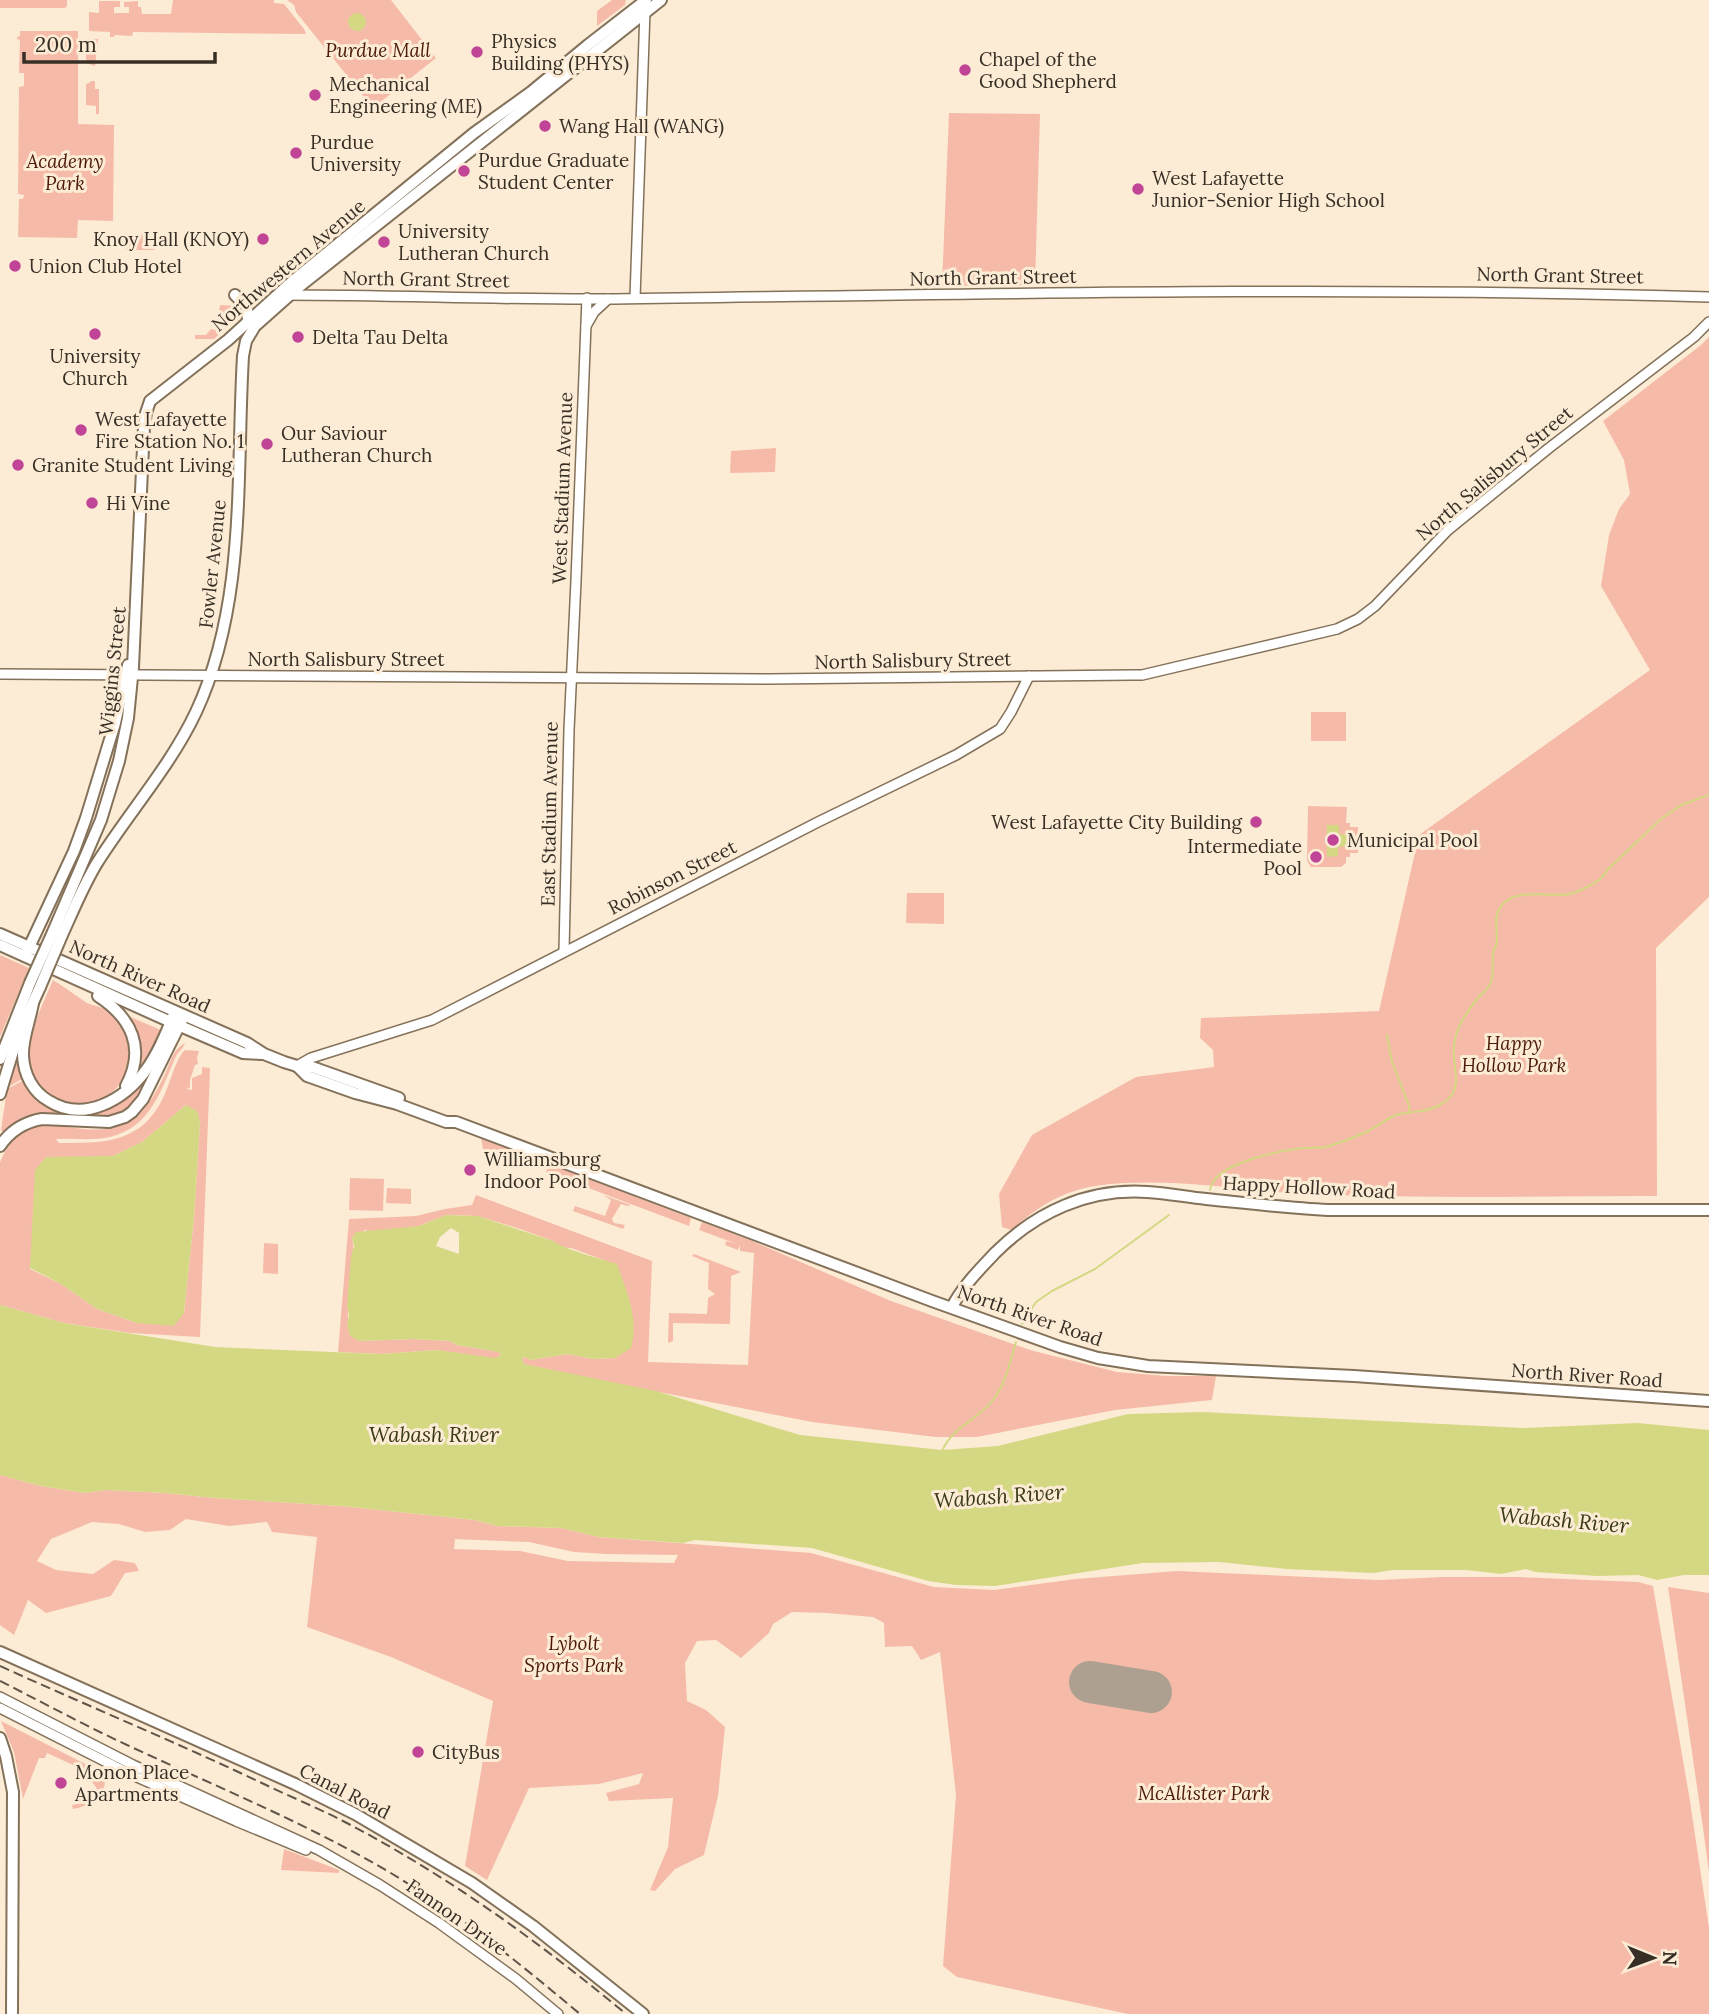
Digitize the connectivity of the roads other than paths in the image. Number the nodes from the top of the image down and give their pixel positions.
1 (646, 0) edge
2 (662, 0) edge
3 (645, 13) junction
4 (235, 295) dead end
5 (283, 295) junction
6 (1709, 297) edge
7 (635, 298) junction
8 (587, 299) junction
9 (608, 299) junction
10 (248, 321) junction
11 (1709, 322) edge
12 (586, 328) junction
13 (228, 340) junction
14 (243, 356) junction
15 (150, 401) joint
16 (0, 674) edge
17 (129, 675) junction
18 (211, 676) junction
19 (1029, 676) junction
20 (571, 678) junction
21 (57, 933) junction
22 (0, 934) edge
23 (0, 945) edge
24 (26, 951) junction
25 (564, 951) junction
26 (76, 981) junction
27 (35, 985) junction
28 (33, 1003) junction
29 (177, 1019) junction
30 (0, 1059) edge
31 (297, 1066) junction
32 (123, 1092) junction
33 (0, 1094) edge
34 (0, 1146) edge
35 (1709, 1210) edge
36 (952, 1307) junction
37 (1709, 1401) edge
38 (0, 1652) edge
39 (0, 1697) edge
40 (0, 1709) edge
41 (1, 1742) edge
42 (130, 1769) junction
43 (12, 2014) edge
44 (558, 2014) edge
45 (643, 2014) edge

1 - 3 street
1 - 5 main road, Northwestern Avenue
2 - 3 main road, Northwestern Avenue
3 - 5 main road, Northwestern Avenue
3 - 7 street
4 - 10 main road
5 - 8 street, North Grant Street
5 - 10 main road, Northwestern Avenue
5 - 14 main road, Fowler Avenue
6 - 7 street, North Grant Street
7 - 9 street, North Grant Street
8 - 9 street, North Grant Street
8 - 12 street, West Stadium Avenue
9 - 12 street
10 - 13 main road, Northwestern Avenue
11 - 19 street, North Salisbury Street
12 - 20 street, West Stadium Avenue
13 - 14 main road
13 - 15 main road, Northwestern Avenue
14 - 18 main road, Fowler Avenue
15 - 17 main road, Wiggins Street
16 - 17 street, North Salisbury Street
17 - 18 street, North Salisbury Street
17 - 21 main road, Wiggins Street
17 - 24 main road
18 - 20 street, North Salisbury Street
18 - 21 main road, Fowler Avenue
19 - 20 street, North Salisbury Street
19 - 25 street, Robinson Street
20 - 25 street, East Stadium Avenue
21 - 27 main road, bridge
22 - 24 main road, North River Road
23 - 24 main road, North River Road
24 - 26 main road, North River Road
24 - 29 main road, North River Road
25 - 31 street, Robinson Street
26 - 29 main road, North River Road
26 - 32 main road
27 - 28 main road
27 - 30 main road
28 - 32 main road
28 - 33 main road
29 - 31 main road, North River Road
29 - 32 main road
29 - 34 main road
31 - 36 main road, North River Road
35 - 36 main road, Happy Hollow Road
36 - 37 main road, North River Road
38 - 45 main road, Canal Road
39 - 42 street
40 - 42 street
41 - 43 main road
42 - 44 street, Fannon Drive

